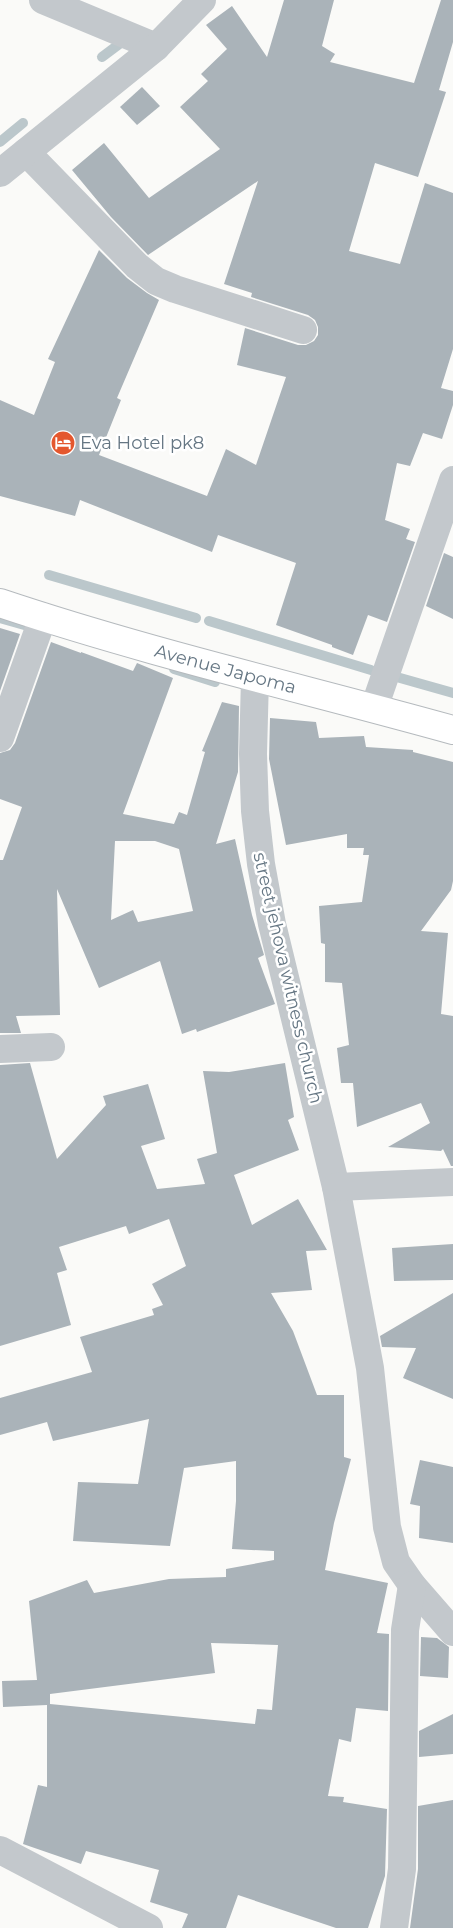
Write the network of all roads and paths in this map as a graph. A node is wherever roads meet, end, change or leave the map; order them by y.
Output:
1 (43, 0) edge
2 (202, 0) edge
3 (156, 47) junction
4 (26, 152) junction
5 (0, 173) edge
6 (304, 330) dead end
7 (453, 480) edge
8 (0, 603) edge
9 (43, 618) junction
10 (255, 678) junction
11 (374, 708) junction
12 (453, 730) edge
13 (0, 738) edge
14 (51, 1047) dead end
15 (0, 1048) edge
16 (453, 1182) edge
17 (336, 1187) junction
18 (412, 1585) junction
19 (453, 1632) edge
20 (0, 1850) edge
21 (149, 1928) edge
22 (394, 1928) edge

1 - 3 street
2 - 3 street
3 - 4 street
4 - 5 street
4 - 6 street
7 - 11 street
8 - 9 main road, Avenue Japoma
9 - 10 main road, Avenue Japoma
9 - 13 street
10 - 11 main road, Avenue Japoma
10 - 17 street, street jehova witness church
11 - 12 main road, Avenue Japoma
14 - 15 street
16 - 17 street
17 - 18 street, street jehova witness church
18 - 19 street, street jehova witness church
18 - 22 street
20 - 21 street

